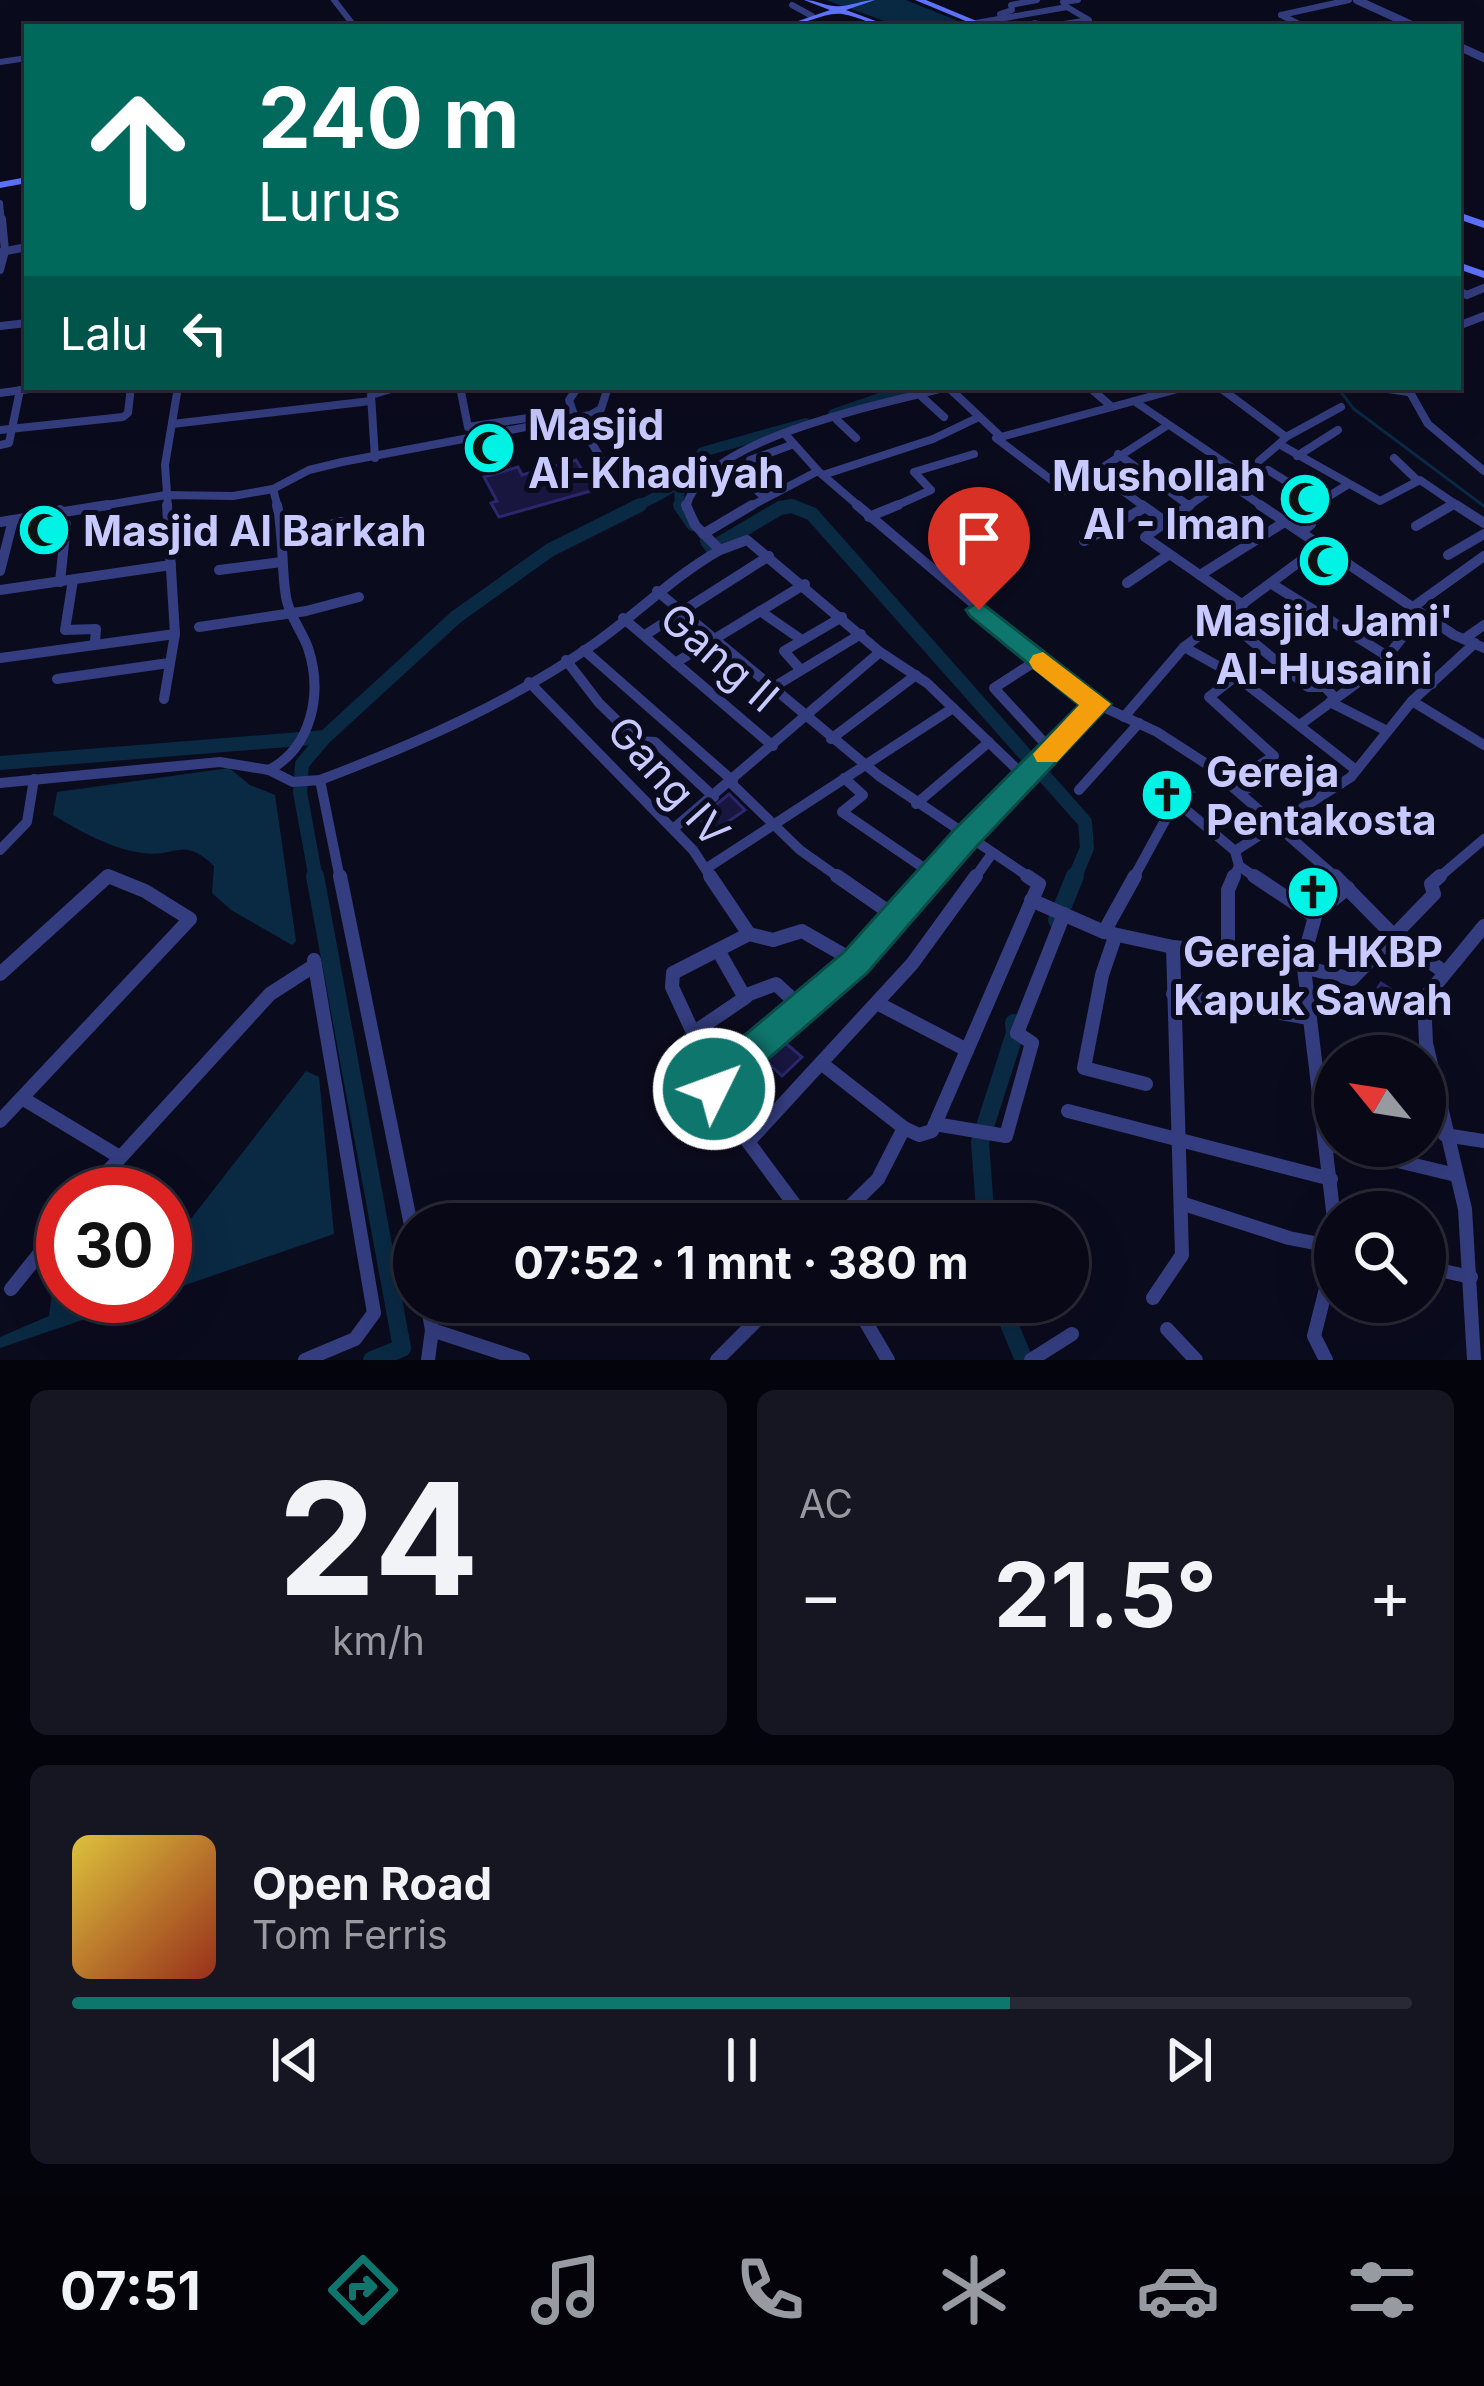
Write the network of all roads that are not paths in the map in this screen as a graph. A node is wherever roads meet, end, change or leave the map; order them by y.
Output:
1 (334, 0) edge
2 (808, 0) edge
3 (871, 0) edge
4 (920, 0) edge
5 (1037, 0) edge
6 (1078, 0) edge
7 (1353, 0) edge
8 (792, 5) dead end
9 (1067, 8) junction
10 (830, 9) junction
11 (812, 16) junction
12 (977, 23) edge
13 (353, 24) edge
14 (794, 24) edge
15 (878, 24) edge
16 (1064, 24) edge
17 (1299, 24) edge
18 (1409, 24) edge
19 (0, 203) edge
20 (0, 238) edge
21 (3, 251) edge
22 (0, 270) edge
23 (20, 390) junction
24 (24, 390) edge
25 (131, 390) edge
26 (178, 390) edge
27 (384, 390) edge
28 (461, 390) edge
29 (576, 390) edge
30 (607, 390) edge
31 (938, 390) edge
32 (951, 390) edge
33 (1092, 390) edge
34 (1173, 390) edge
35 (1222, 390) edge
36 (1408, 390) edge
37 (0, 393) edge
38 (920, 395) junction
39 (1134, 400) junction
40 (370, 401) junction
41 (1341, 406) dead end
42 (1112, 407) junction
43 (944, 417) dead end
44 (980, 417) junction
45 (574, 418) junction
46 (837, 420) junction
47 (172, 424) junction
48 (1168, 425) junction
49 (538, 426) junction
50 (14, 429) junction
51 (0, 430) edge
52 (1338, 430) dead end
53 (785, 434) junction
54 (856, 438) dead end
55 (996, 438) dead end
56 (1282, 441) junction
57 (794, 444) junction
58 (0, 445) edge
59 (732, 452) junction
60 (974, 454) dead end
61 (1118, 454) junction
62 (1297, 456) junction
63 (375, 458) junction
64 (1394, 458) dead end
65 (1258, 461) dead end
66 (749, 468) junction
67 (1096, 470) junction
68 (1268, 470) dead end
69 (1484, 471) edge
70 (820, 473) junction
71 (1224, 480) junction
72 (1419, 480) junction
73 (617, 485) dead end
74 (1347, 485) junction
75 (273, 488) junction
76 (166, 495) junction
77 (764, 497) junction
78 (1320, 502) junction
79 (1460, 503) junction
80 (1188, 505) junction
81 (1144, 508) junction
82 (60, 510) junction
83 (869, 517) junction
84 (13, 520) junction
85 (1286, 521) junction
86 (0, 522) edge
87 (341, 522) dead end
88 (1166, 522) junction
89 (1484, 523) edge
90 (900, 524) dead end
91 (1416, 526) dead end
92 (886, 531) junction
93 (1302, 532) junction
94 (1484, 534) edge
95 (284, 537) junction
96 (1084, 541) dead end
97 (713, 543) junction
98 (1322, 545) junction
99 (1168, 555) junction
100 (1448, 555) dead end
101 (769, 556) junction
102 (1484, 556) edge
103 (282, 562) junction
104 (171, 565) junction
105 (219, 570) dead end
106 (0, 571) edge
107 (1200, 574) junction
108 (67, 581) junction
109 (1127, 583) dead end
110 (805, 584) junction
111 (1272, 584) junction
112 (0, 590) edge
113 (658, 591) junction
114 (358, 597) dead end
115 (1243, 604) junction
116 (1414, 607) junction
117 (683, 611) junction
118 (760, 611) junction
119 (291, 613) junction
120 (842, 617) junction
121 (1427, 617) junction
122 (623, 618) junction
123 (1225, 619) junction
124 (1484, 625) edge
125 (200, 627) dead end
126 (175, 634) junction
127 (861, 634) junction
128 (645, 635) junction
129 (717, 639) junction
130 (802, 640) junction
131 (95, 642) junction
132 (1474, 644) edge
133 (1184, 647) junction
134 (584, 650) junction
135 (880, 652) junction
136 (1390, 656) junction
137 (0, 658) edge
138 (1039, 659) junction
139 (566, 660) junction
140 (169, 663) junction
141 (675, 663) junction
142 (800, 669) junction
143 (916, 675) junction
144 (1236, 676) junction
145 (57, 680) dead end
146 (529, 682) junction
147 (1432, 684) junction
148 (772, 688) junction
149 (164, 699) dead end
150 (1333, 700) junction
151 (1412, 701) junction
152 (1097, 704) junction
153 (953, 708) junction
154 (1124, 717) junction
155 (805, 718) junction
156 (1139, 723) junction
157 (1300, 724) junction
158 (1387, 731) junction
159 (831, 739) junction
160 (989, 742) junction
161 (773, 746) junction
162 (1484, 746) edge
163 (1052, 750) junction
164 (864, 765) junction
165 (269, 770) junction
166 (1356, 770) junction
167 (1026, 775) junction
168 (316, 778) junction
169 (844, 778) junction
170 (34, 779) junction
171 (732, 782) junction
172 (0, 783) edge
173 (1079, 790) dead end
174 (1240, 792) junction
175 (816, 795) junction
176 (714, 797) junction
177 (916, 803) junction
178 (842, 811) junction
179 (1276, 822) junction
180 (774, 823) junction
181 (673, 830) junction
182 (965, 838) junction
183 (1484, 839) edge
184 (0, 850) edge
185 (991, 855) junction
186 (1237, 858) junction
187 (707, 868) junction
188 (934, 874) junction
189 (1348, 888) junction
190 (1031, 900) junction
191 (1063, 914) junction
192 (1314, 916) junction
193 (896, 917) junction
194 (1484, 926) edge
195 (1391, 933) junction
196 (749, 934) junction
197 (1109, 934) junction
198 (1173, 946) junction
199 (1228, 950) junction
200 (719, 952) junction
201 (856, 962) junction
202 (1303, 964) junction
203 (1444, 972) junction
204 (0, 974) edge
205 (1173, 994) junction
206 (746, 997) junction
207 (877, 1003) junction
208 (802, 1009) junction
209 (1309, 1018) junction
210 (693, 1033) junction
211 (1427, 1035) edge
212 (967, 1050) junction
213 (1314, 1053) edge
214 (821, 1063) junction
215 (716, 1082) junction
216 (1147, 1084) dead end
217 (22, 1098) junction
218 (1068, 1111) dead end
219 (0, 1121) edge
220 (935, 1124) junction
221 (904, 1128) junction
222 (1446, 1135) edge
223 (1181, 1139) junction
224 (1446, 1139) edge
225 (749, 1141) junction
226 (1484, 1142) edge
227 (118, 1156) junction
228 (109, 1167) edge
229 (1330, 1167) edge
230 (1423, 1167) edge
231 (1456, 1175) junction
232 (1331, 1179) junction
233 (1332, 1191) edge
234 (406, 1203) edge
235 (794, 1203) edge
236 (853, 1203) edge
237 (1184, 1204) junction
238 (1314, 1245) edge
239 (36, 1258) edge
240 (1446, 1272) edge
241 (1471, 1277) junction
242 (11, 1289) dead end
243 (1153, 1298) dead end
244 (431, 1323) edge
245 (750, 1323) edge
246 (866, 1323) edge
247 (1317, 1323) edge
248 (1167, 1329) dead end
249 (432, 1330) junction
250 (1072, 1334) dead end
251 (1058, 1351) edge
252 (1478, 1353) edge
253 (305, 1360) edge
254 (428, 1360) edge
255 (524, 1360) edge
256 (717, 1360) edge
257 (888, 1360) edge
258 (1031, 1360) edge
259 (1196, 1360) edge
260 (1326, 1360) edge

1 - 13 street
2 - 10 main road
3 - 10 main road
4 - 12 main road
5 - 12 street
6 - 9 street
7 - 17 street
7 - 18 street
8 - 11 street
9 - 12 street
9 - 16 street
10 - 11 main road
10 - 15 main road
11 - 14 main road
19 - 20 street
20 - 21 street
21 - 22 street
23 - 24 street
23 - 37 street
23 - 50 street
25 - 50 street
26 - 47 street
27 - 40 street
28 - 49 street
29 - 45 street
30 - 45 street
31 - 38 street
32 - 44 street
33 - 42 street
34 - 39 street
35 - 56 street
36 - 69 street
38 - 43 street
38 - 46 street
39 - 42 street
39 - 48 street
40 - 47 street
40 - 63 street
41 - 56 street
42 - 44 street
44 - 70 street
45 - 49 street
45 - 73 street
46 - 53 street
46 - 54 street
47 - 76 street
48 - 61 street
48 - 71 street
49 - 63 street
50 - 51 street
50 - 58 street
52 - 62 street
53 - 57 street
53 - 59 street
55 - 67 street
56 - 62 street
56 - 65 street
57 - 66 street
57 - 70 street
59 - 66 street
59 - 97 street
60 - 83 street
61 - 67 street
61 - 80 street
62 - 74 street
63 - 75 street
64 - 72 street
66 - 77 street
67 - 81 street
68 - 78 street
70 - 77 street
70 - 83 street
71 - 80 street
71 - 85 street
72 - 74 street
72 - 79 street
74 - 78 street
75 - 76 street
75 - 95 street
76 - 82 street
76 - 104 street
77 - 97 street
78 - 93 street
79 - 89 street
79 - 91 street
80 - 88 street
81 - 88 street
81 - 96 street
82 - 84 street
82 - 108 street
83 - 92 street
84 - 86 street
84 - 106 street
85 - 93 street
85 - 107 street
87 - 95 street
88 - 99 street
90 - 92 street
92 - 138 street
93 - 98 street
94 - 100 street
95 - 103 street
97 - 101 street
97 - 113 street
98 - 111 street
98 - 116 street
99 - 107 street
99 - 109 street
101 - 110 street
101 - 117 street
102 - 116 street
103 - 105 street
103 - 119 street
104 - 108 street
104 - 126 street
107 - 115 street
108 - 112 street
108 - 131 street
110 - 118 street
110 - 120 street
111 - 115 street
111 - 136 street
113 - 117 street
113 - 122 street
114 - 119 street
115 - 123 street
116 - 121 street
117 - 128 street
117 - 129 street
118 - 129 street
118 - 130 street
119 - 125 street
119 - 165 street
120 - 127 street
120 - 130 street
121 - 132 street
121 - 136 street
122 - 128 street, Gang II
122 - 134 street
123 - 133 street
123 - 150 street
124 - 132 street
126 - 131 street
126 - 140 street
127 - 135 street
127 - 142 street
128 - 141 street, Gang II
129 - 141 street
129 - 148 street
130 - 142 street
131 - 137 street
132 - 147 street
133 - 144 street
133 - 154 street
134 - 139 street
134 - 171 street
135 - 143 street
135 - 155 street
136 - 147 street
136 - 150 street
138 - 152 street
138 - 163 street
139 - 146 street
139 - 176 street
140 - 145 street
140 - 149 street
141 - 161 street, Gang II
142 - 148 street
143 - 153 street
143 - 159 street
144 - 157 street
144 - 174 street
146 - 168 street
146 - 181 street, Gang IV
147 - 151 street
148 - 155 street
150 - 157 street
150 - 158 street
151 - 158 street
151 - 162 street
152 - 154 street
152 - 163 street
153 - 160 street
153 - 164 street
154 - 156 street
155 - 159 street
155 - 161 street
156 - 173 street
156 - 174 street
157 - 166 street
158 - 166 street
159 - 164 street
160 - 167 street
160 - 177 street
161 - 171 street
163 - 167 street
164 - 169 street
164 - 177 street
165 - 168 street
165 - 170 street
166 - 179 street
167 - 182 street
168 - 234 street
169 - 175 street
169 - 178 street
170 - 172 street
170 - 184 street
171 - 176 street
171 - 180 street
174 - 179 street
175 - 178 street
175 - 180 street
176 - 181 street
177 - 182 street
178 - 188 street
179 - 186 street
179 - 189 street
180 - 187 street
180 - 193 street
181 - 187 street, Gang IV
182 - 185 street
182 - 188 street
183 - 195 street
185 - 190 street
185 - 207 street
186 - 192 street
186 - 197 street
186 - 199 street
187 - 196 street, Gang IV
188 - 193 street
189 - 192 street
189 - 195 street
190 - 191 street
190 - 212 street
191 - 197 street
191 - 220 street
192 - 202 street
193 - 201 street
194 - 203 street
195 - 202 street
195 - 203 street
196 - 200 street
196 - 201 street
197 - 198 street
197 - 216 street
198 - 199 street
198 - 205 street
199 - 202 street
200 - 206 street
200 - 210 street
201 - 208 street
202 - 209 street
203 - 211 street
204 - 217 street
205 - 209 street
205 - 223 street
206 - 208 street
206 - 210 street
207 - 212 street
207 - 214 street
208 - 215 street
209 - 213 street
210 - 215 street
212 - 220 street
214 - 221 street
214 - 225 street
215 - 225 street
217 - 219 street
217 - 227 street
218 - 223 street
220 - 221 street
221 - 236 street
222 - 226 street
223 - 232 street
223 - 237 street
224 - 231 street
225 - 235 street
227 - 228 street
227 - 253 street
229 - 232 street
230 - 231 street
231 - 241 street
232 - 233 street
237 - 238 street
237 - 243 street
239 - 242 street
240 - 241 street
241 - 252 street
244 - 249 street
245 - 256 street
246 - 257 street
247 - 260 street
248 - 259 street
249 - 254 street
249 - 255 street
250 - 251 street
251 - 258 street

